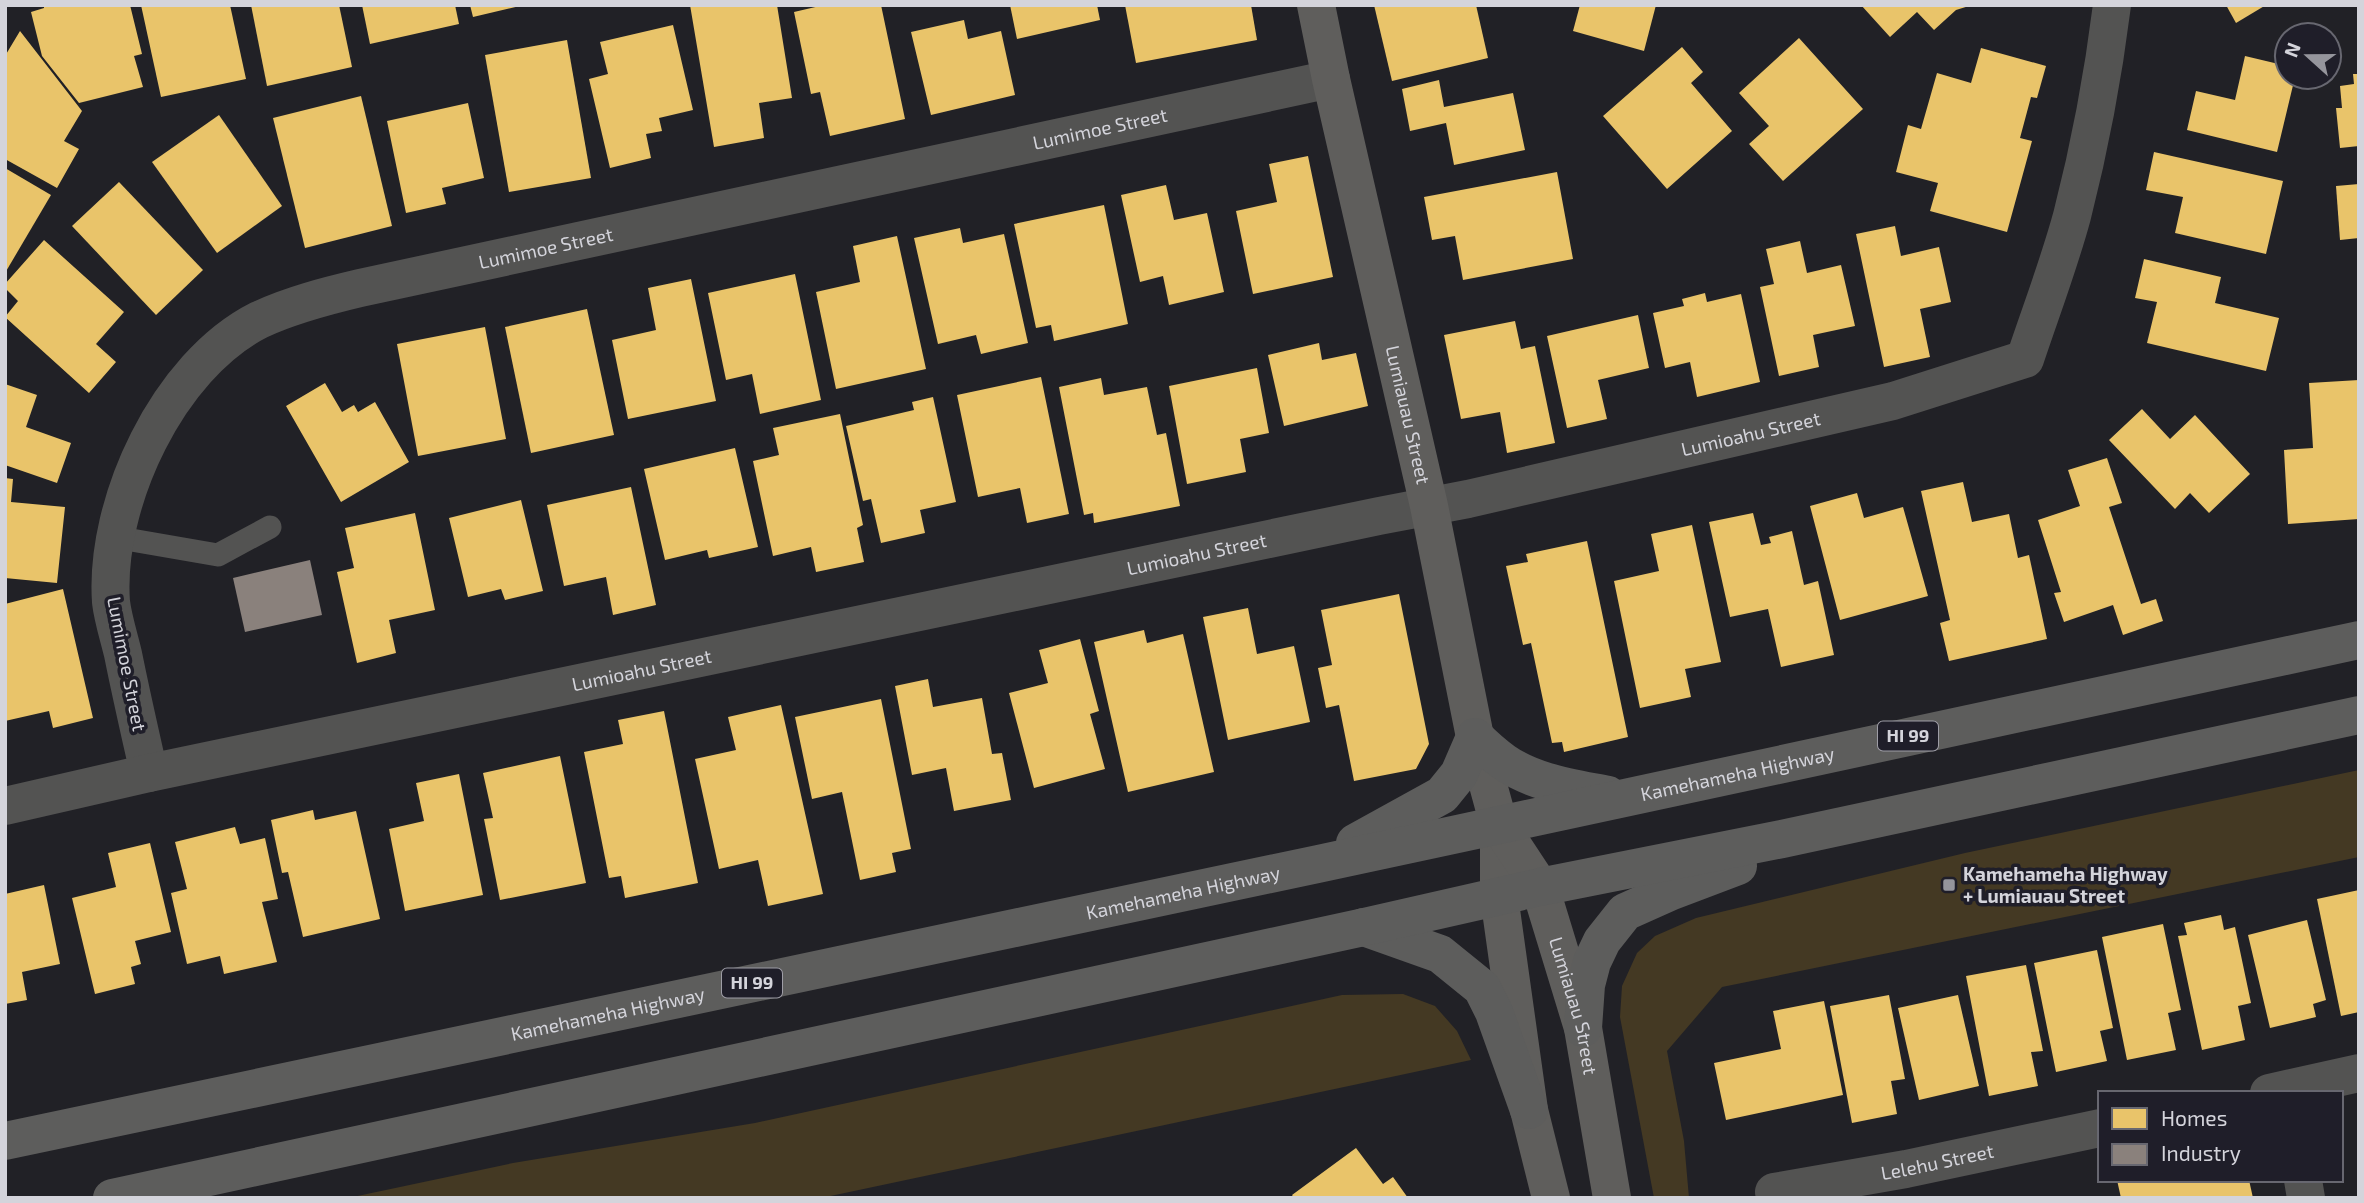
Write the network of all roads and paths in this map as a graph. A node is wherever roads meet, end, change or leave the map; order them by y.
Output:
1 (1316, 5) edge
2 (2112, 5) edge
3 (1331, 79) junction
4 (1429, 506) junction
5 (270, 527) dead end
6 (114, 537) junction
7 (2359, 640) edge
8 (2359, 715) edge
9 (1475, 737) junction
10 (149, 773) junction
11 (1620, 797) junction
12 (5, 806) edge
13 (1499, 825) junction
14 (1782, 839) junction
15 (1318, 864) junction
16 (1540, 887) junction
17 (1499, 896) junction
18 (1364, 927) junction
19 (1583, 1028) junction
20 (2359, 1073) edge
21 (2282, 1091) edge
22 (1529, 1110) junction
23 (2098, 1129) edge
24 (5, 1141) edge
25 (1910, 1183) edge
26 (1774, 1192) dead end
27 (112, 1198) edge
28 (1551, 1198) edge
29 (1612, 1198) edge

1 - 3 street, Lumiauau Street
2 - 4 street, Lumioahu Street
3 - 4 street, Lumiauau Street
3 - 6 street, Lumimoe Street
4 - 9 street, Lumiauau Street
4 - 10 street, Lumioahu Street
5 - 6 lane
6 - 10 street, Lumimoe Street
7 - 11 main road, Kamehameha Highway / HI 99
8 - 14 main road
9 - 11 main road
9 - 13 street, Lumiauau Street
9 - 15 main road
10 - 12 street, Lumioahu Street
11 - 13 main road, Kamehameha Highway / HI 99
13 - 15 main road, Kamehameha Highway / HI 99
13 - 16 street, Lumiauau Street
13 - 17 street, Lumiauau Street
14 - 16 main road
14 - 19 main road
15 - 24 main road, Kamehameha Highway / HI 99
16 - 17 main road
16 - 19 street, Lumiauau Street
17 - 18 main road
17 - 22 street, Lumiauau Street
18 - 22 main road
18 - 27 main road
19 - 29 street, Lumiauau Street
20 - 21 street
22 - 28 street, Lumiauau Street
23 - 25 street, Lelehu Street
25 - 26 street, Lelehu Street

